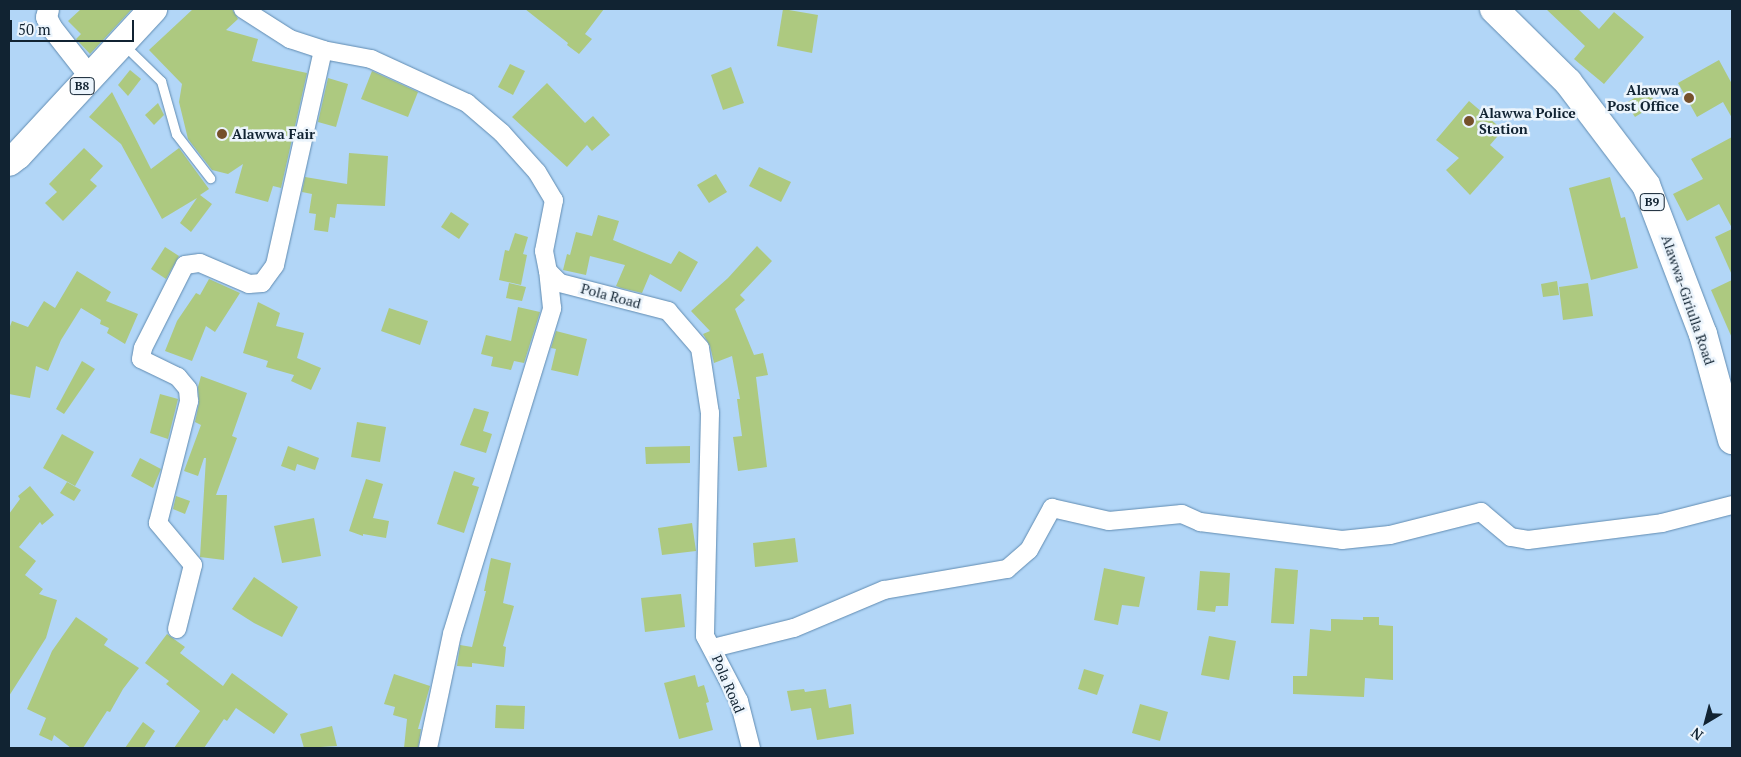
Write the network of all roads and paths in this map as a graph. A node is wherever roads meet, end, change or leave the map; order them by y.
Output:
1 (34, 9) edge
2 (153, 9) edge
3 (243, 9) edge
4 (1494, 9) edge
5 (50, 18) edge
6 (122, 43) junction
7 (323, 50) junction
8 (90, 77) junction
9 (9, 162) edge
10 (210, 178) dead end
11 (548, 271) junction
12 (1732, 440) edge
13 (1732, 505) edge
14 (177, 629) dead end
15 (713, 648) junction
16 (428, 748) edge
17 (750, 748) edge

1 - 5 street
2 - 6 main road, B8
3 - 7 street
4 - 12 main road, Alawwa-Giriulla Road / B9
5 - 8 street
6 - 8 main road, B8
6 - 10 lane
7 - 11 street
7 - 14 street
8 - 9 main road, B8
11 - 15 street, Pola Road
11 - 16 street
13 - 15 street
15 - 17 street, Pola Road

